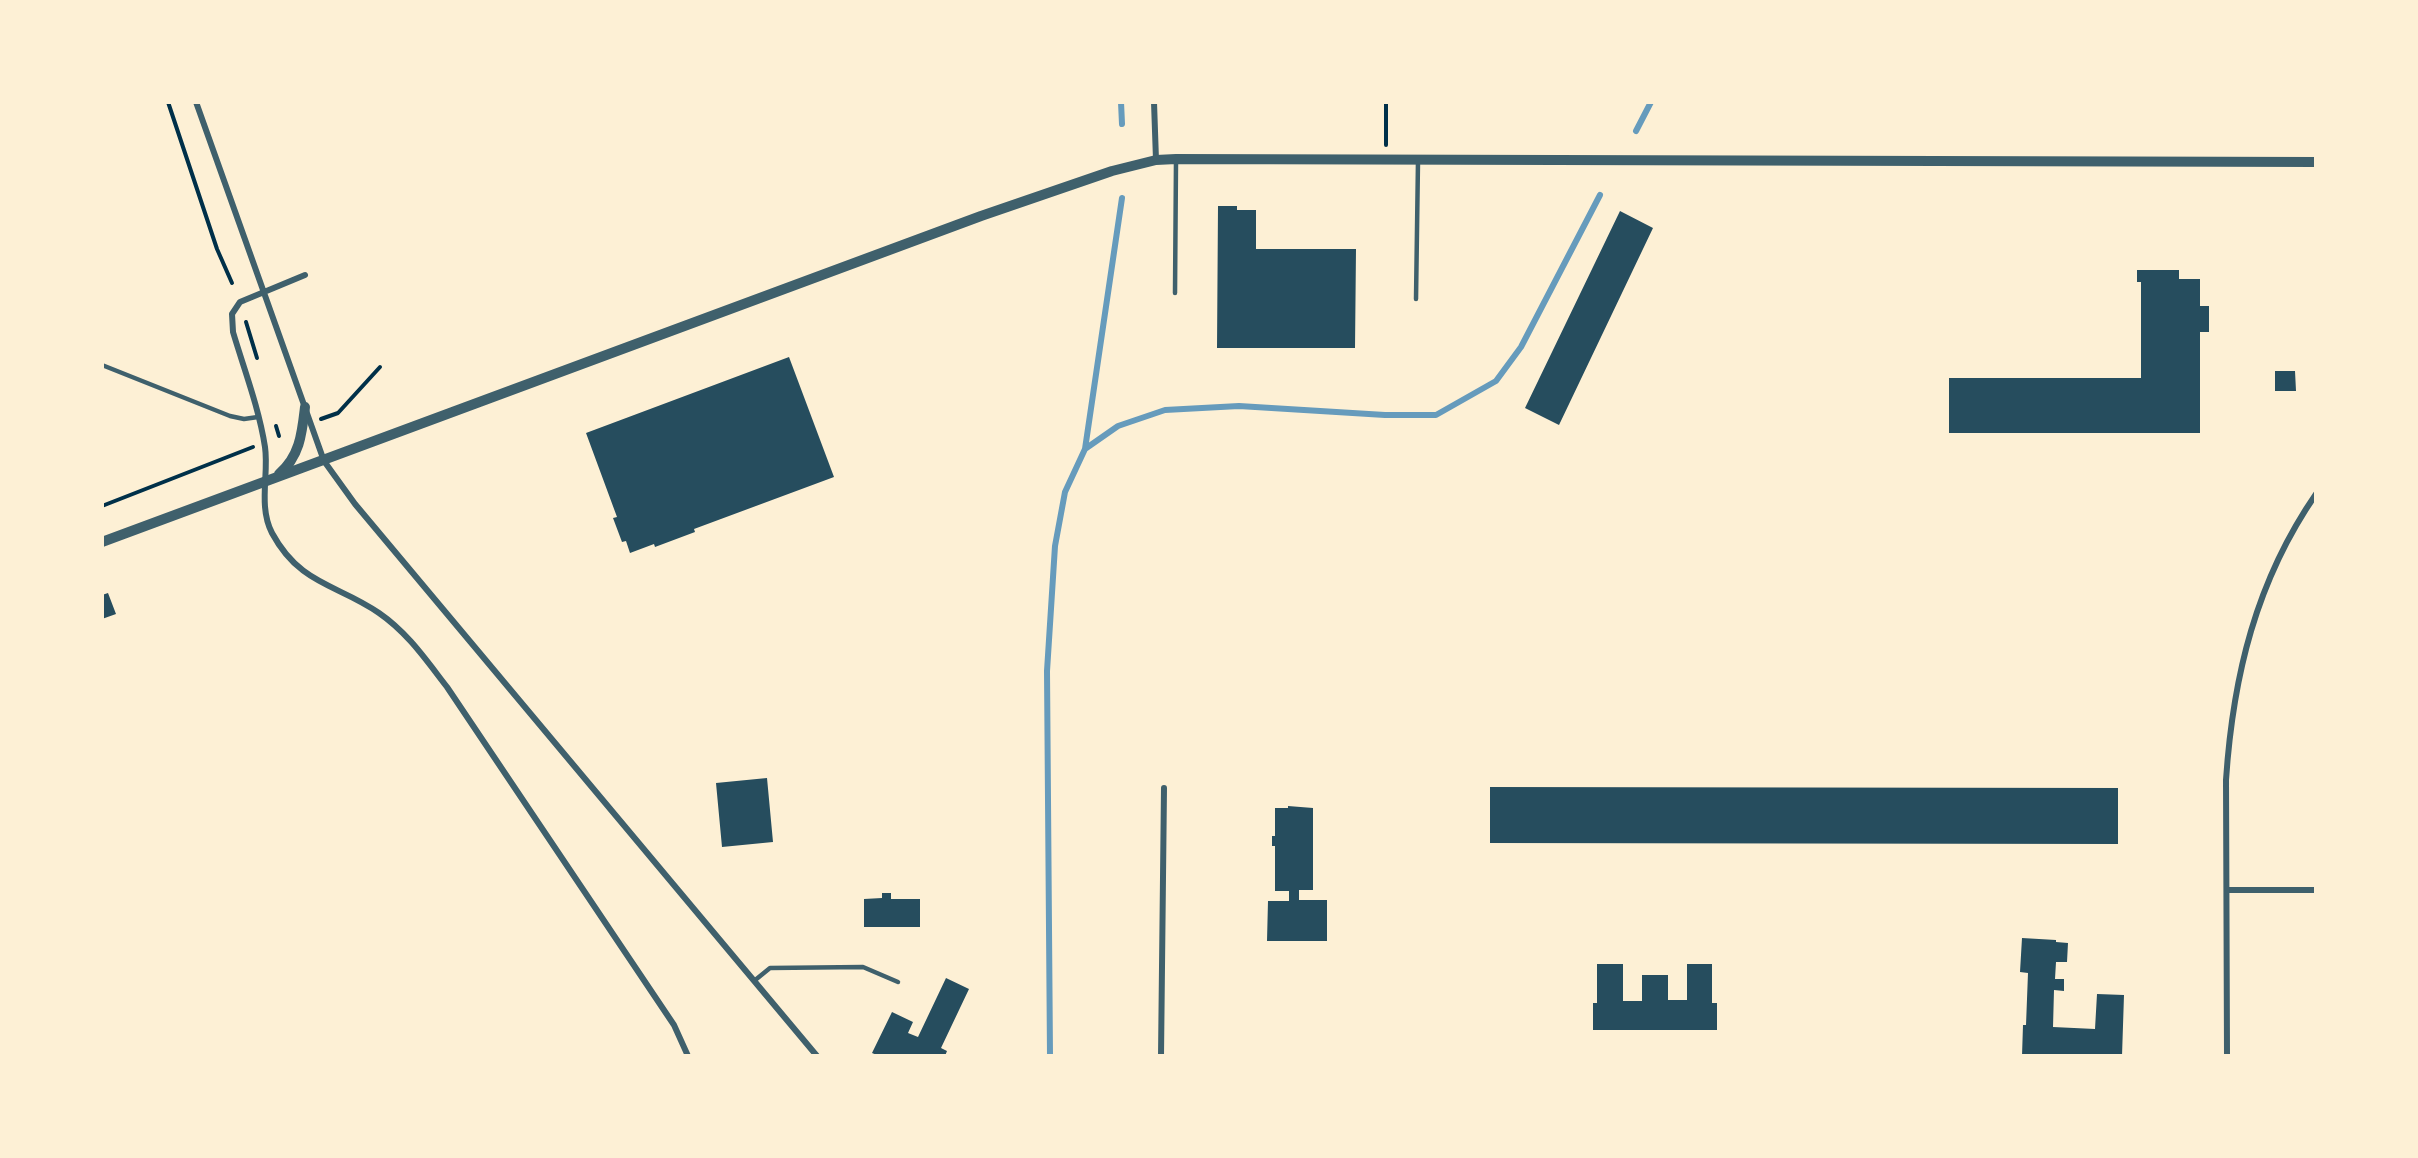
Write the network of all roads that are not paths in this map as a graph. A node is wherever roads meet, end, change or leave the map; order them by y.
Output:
1 (195, 102) edge
2 (1154, 102) edge
3 (1418, 158) junction
4 (1176, 159) junction
5 (1156, 160) junction
6 (2316, 162) edge
7 (305, 275) dead end
8 (263, 291) junction
9 (1175, 293) dead end
10 (1416, 299) dead end
11 (102, 365) edge
12 (305, 407) joint
13 (258, 417) junction
14 (307, 424) junction
15 (324, 461) junction
16 (269, 480) junction
17 (2316, 494) edge
18 (102, 542) edge
19 (1164, 788) dead end
20 (2227, 890) junction
21 (2316, 890) edge
22 (754, 981) junction
23 (898, 982) dead end
24 (688, 1056) edge
25 (817, 1056) edge
26 (1161, 1056) edge
27 (2227, 1056) edge

1 - 8 street
2 - 5 street
3 - 4 street
3 - 6 street
3 - 10 lane
4 - 5 street
4 - 9 lane
5 - 15 street
7 - 8 street
8 - 12 street
8 - 13 street
11 - 13 lane
12 - 14 street
13 - 16 street
14 - 15 street
14 - 16 street
15 - 16 street
15 - 22 street
16 - 18 street
16 - 24 street
17 - 20 street
19 - 26 street
20 - 21 street
20 - 27 street
22 - 23 lane
22 - 25 street

